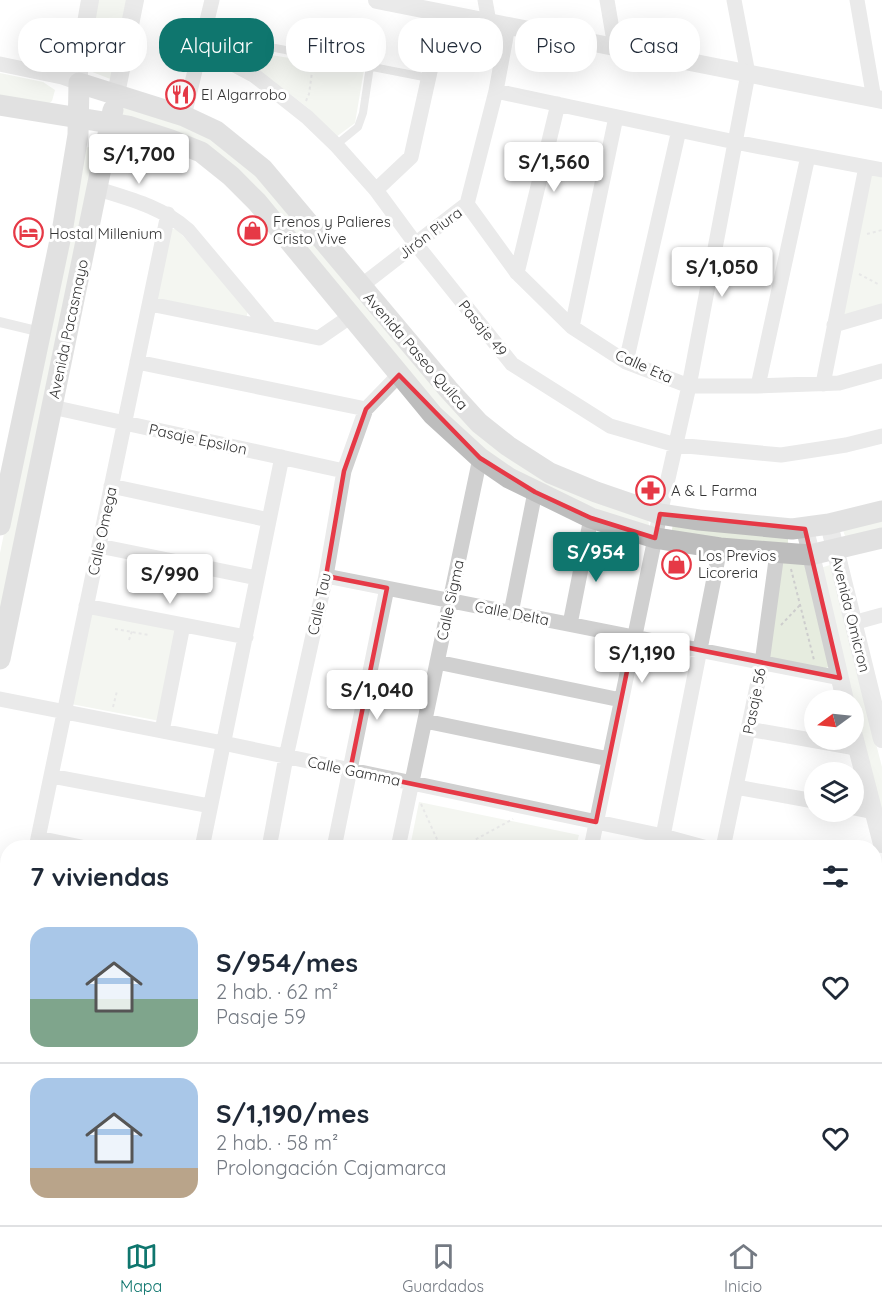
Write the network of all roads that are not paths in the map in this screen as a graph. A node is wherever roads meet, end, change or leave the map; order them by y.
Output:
1 (90, 0) edge
2 (135, 0) edge
3 (212, 0) edge
4 (377, 0) edge
5 (485, 0) edge
6 (607, 0) edge
7 (734, 0) edge
8 (857, 0) edge
9 (443, 13) junction
10 (208, 18) edge
11 (469, 18) edge
12 (488, 18) edge
13 (610, 18) edge
14 (503, 25) edge
15 (508, 26) junction
16 (609, 46) edge
17 (0, 64) edge
18 (700, 64) edge
19 (386, 69) edge
20 (195, 72) edge
21 (249, 72) edge
22 (369, 72) edge
23 (748, 74) junction
24 (429, 78) junction
25 (79, 83) junction
26 (496, 91) junction
27 (116, 94) junction
28 (878, 99) edge
29 (558, 104) junction
30 (0, 105) edge
31 (184, 116) junction
32 (79, 117) junction
33 (616, 117) junction
34 (111, 123) junction
35 (679, 130) junction
36 (735, 142) junction
37 (336, 145) junction
38 (808, 156) junction
39 (866, 167) junction
40 (882, 170) edge
41 (98, 189) junction
42 (376, 190) junction
43 (467, 204) junction
44 (168, 214) junction
45 (415, 243) junction
46 (518, 273) junction
47 (361, 286) junction
48 (150, 304) junction
49 (882, 311) edge
50 (351, 316) junction
51 (0, 322) edge
52 (834, 325) junction
53 (572, 327) junction
54 (270, 328) junction
55 (41, 332) junction
56 (137, 362) junction
57 (627, 362) junction
58 (882, 371) edge
59 (399, 375) junction
60 (823, 384) junction
61 (689, 386) junction
62 (758, 387) junction
63 (52, 408) junction
64 (366, 409) junction
65 (125, 422) junction
66 (882, 436) edge
67 (676, 445) junction
68 (282, 457) junction
69 (480, 458) junction
70 (344, 471) junction
71 (111, 486) junction
72 (535, 492) junction
73 (882, 511) edge
74 (660, 514) junction
75 (591, 518) junction
76 (269, 520) junction
77 (829, 524) junction
78 (0, 525) edge
79 (805, 529) junction
80 (655, 538) junction
81 (882, 538) edge
82 (99, 546) junction
83 (720, 548) junction
84 (835, 550) junction
85 (810, 555) junction
86 (784, 561) junction
87 (326, 576) junction
88 (257, 578) junction
89 (387, 588) junction
90 (450, 601) junction
91 (86, 606) junction
92 (511, 613) junction
93 (882, 615) edge
94 (853, 623) junction
95 (570, 624) junction
96 (183, 625) junction
97 (634, 637) junction
98 (246, 638) junction
99 (701, 650) junction
100 (0, 659) edge
101 (437, 662) junction
102 (762, 663) junction
103 (840, 678) junction
104 (875, 684) edge
105 (843, 690) edge
106 (0, 699) edge
107 (621, 700) junction
108 (64, 713) junction
109 (425, 721) junction
110 (748, 729) junction
111 (162, 731) junction
112 (804, 736) edge
113 (882, 739) edge
114 (223, 743) junction
115 (857, 750) edge
116 (286, 757) junction
117 (609, 759) junction
118 (350, 771) junction
119 (51, 776) junction
120 (411, 784) junction
121 (736, 787) junction
122 (804, 799) edge
123 (210, 806) junction
124 (864, 810) edge
125 (874, 812) junction
126 (596, 822) junction
127 (663, 837) junction
128 (38, 840) edge
129 (204, 840) edge
130 (270, 840) edge
131 (336, 840) edge
132 (400, 840) edge
133 (593, 840) edge
134 (675, 840) edge
135 (725, 840) edge
136 (881, 840) edge

1 - 25 street, Avenida Pacasmayo
2 - 27 street, Avenida Pacasmayo
3 - 10 street
4 - 9 street
5 - 12 street
6 - 13 street
7 - 23 street
8 - 28 street
9 - 11 street
9 - 24 street
14 - 15 street
15 - 16 street
15 - 26 street, Jirón Piura
17 - 25 street, Avenida Paseo Quilca
18 - 23 street
19 - 24 lane
20 - 31 street
21 - 37 street, Pasaje 49
22 - 37 lane
23 - 28 street
23 - 36 street
24 - 42 street
25 - 27 main road, Avenida Paseo Quilca
25 - 32 main road, Avenida Pacasmayo
26 - 29 street
26 - 43 street, Jirón Piura
27 - 31 main road, Avenida Paseo Quilca
27 - 34 main road, Avenida Pacasmayo
29 - 33 street
29 - 46 street
30 - 32 main road, Avenida Paseo Quilca
31 - 47 main road, Avenida Paseo Quilca
32 - 34 main road, Avenida Paseo Quilca
32 - 55 main road, Avenida Pacasmayo
33 - 35 street
33 - 53 street
34 - 41 main road, Avenida Pacasmayo
34 - 50 main road, Avenida Paseo Quilca
35 - 36 street
35 - 57 street
36 - 38 street
36 - 61 street
37 - 42 street, Pasaje 49
38 - 39 street
38 - 62 street
39 - 40 street
39 - 52 street
41 - 44 street
41 - 63 main road, Avenida Pacasmayo
42 - 45 street, Pasaje 49
43 - 45 street, Jirón Piura
43 - 46 street, Calle Eta
44 - 48 street, Calle Omega
44 - 54 street
45 - 47 street, Jirón Piura
45 - 67 street, Pasaje 49
46 - 53 street, Calle Eta
47 - 74 main road, Avenida Paseo Quilca
48 - 54 street
48 - 56 street, Calle Omega
49 - 52 street
50 - 54 street
50 - 59 main road, Avenida Paseo Quilca
51 - 55 street
52 - 60 street
53 - 57 street, Calle Eta
55 - 78 main road, Avenida Pacasmayo
56 - 64 street
56 - 65 street, Calle Omega
57 - 61 street, Calle Eta
58 - 60 street, Calle Eta
59 - 64 street, Calle Tau
59 - 69 main road, Avenida Paseo Quilca
60 - 62 street, Calle Eta
61 - 62 street, Calle Eta
61 - 67 street
63 - 65 street, Pasaje Epsilon
63 - 100 main road, Avenida Pacasmayo
64 - 70 street, Calle Tau
65 - 68 street, Pasaje Epsilon
65 - 71 street, Calle Omega
66 - 67 street, Pasaje 49
67 - 74 street
68 - 70 street, Pasaje Epsilon
68 - 76 street
69 - 72 main road, Avenida Paseo Quilca
69 - 90 street, Calle Sigma
70 - 87 street, Calle Tau
71 - 76 street
71 - 82 street, Calle Omega
72 - 75 main road, Avenida Paseo Quilca
72 - 92 street
73 - 77 main road, Avenida Paseo Quilca
74 - 79 main road, Avenida Paseo Quilca
74 - 80 street
75 - 80 main road, Avenida Paseo Quilca
75 - 95 street
76 - 88 street
77 - 79 main road, Avenida Paseo Quilca
77 - 84 street, Avenida Omicron
79 - 85 street, Avenida Omicron
80 - 83 main road, Avenida Paseo Quilca
80 - 97 street
81 - 84 main road, Avenida Paseo Quilca
82 - 88 street
82 - 91 street, Calle Omega
83 - 86 main road, Avenida Paseo Quilca
83 - 99 street
84 - 85 main road, Avenida Paseo Quilca
84 - 94 street, Avenida Omicron
85 - 86 main road, Avenida Paseo Quilca
85 - 103 street, Avenida Omicron
86 - 102 street, Pasaje 56
87 - 89 street, Calle Delta
87 - 116 street, Calle Tau
88 - 98 street
89 - 90 street, Calle Delta
89 - 118 street
90 - 92 street, Calle Delta
90 - 101 street, Calle Sigma
91 - 96 street
91 - 108 street, Calle Omega
92 - 95 street, Calle Delta
93 - 94 street
94 - 104 street, Avenida Omicron
95 - 97 street, Calle Delta
96 - 98 street
96 - 111 street
97 - 99 street, Calle Delta
97 - 107 street
98 - 114 street
99 - 102 street, Calle Delta
99 - 127 street
101 - 107 street
101 - 109 street, Calle Sigma
102 - 103 street, Calle Delta
102 - 110 street, Pasaje 56
103 - 105 street, Avenida Omicron
104 - 113 street, Avenida Omicron
106 - 108 street, Calle Gamma
107 - 117 street
108 - 111 street, Calle Gamma
108 - 119 street, Calle Omega
109 - 117 street
109 - 120 street, Calle Sigma
110 - 112 street
110 - 121 street, Pasaje 56
111 - 114 street, Calle Gamma
114 - 116 street, Calle Gamma
114 - 123 street
115 - 125 street
116 - 118 street, Calle Gamma
116 - 130 street, Calle Tau
117 - 126 street
118 - 120 street, Calle Gamma
118 - 131 street
119 - 123 street
119 - 128 street, Calle Omega
120 - 126 street, Calle Gamma
120 - 132 street, Calle Sigma
121 - 122 street
121 - 135 street, Pasaje 56
123 - 129 street
124 - 125 street
125 - 136 street
126 - 127 street, Calle Gamma
126 - 133 street
127 - 134 street, Calle Gamma

